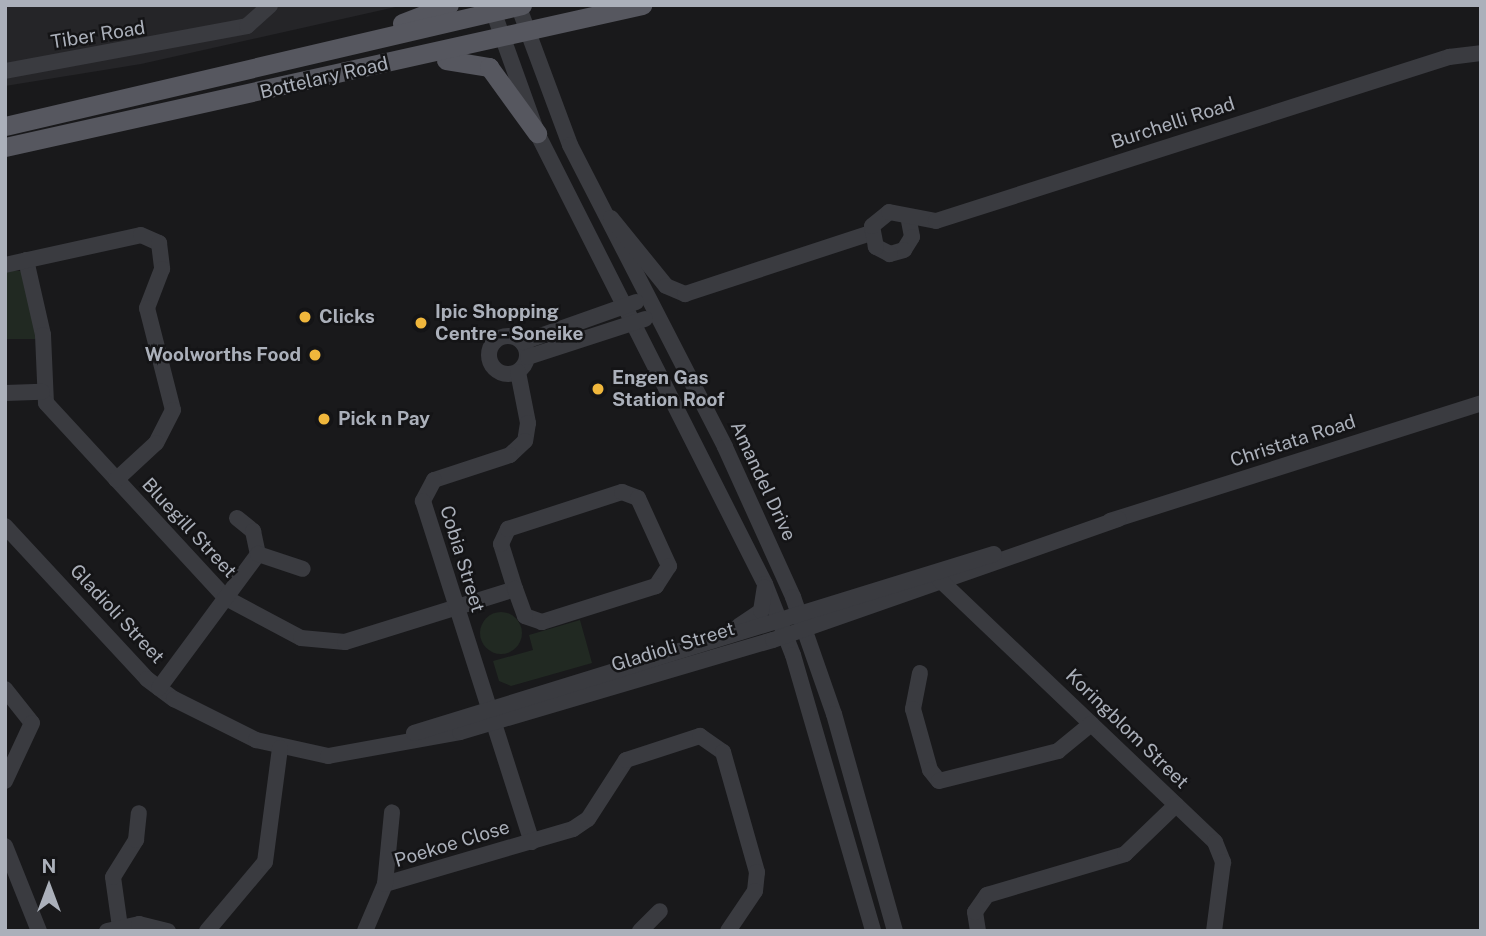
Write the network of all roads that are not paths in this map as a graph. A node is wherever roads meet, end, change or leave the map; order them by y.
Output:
1 (270, 5) edge
2 (449, 5) edge
3 (642, 5) edge
4 (519, 6) edge
5 (492, 10) edge
6 (525, 32) junction
7 (502, 38) junction
8 (1481, 45) edge
9 (1481, 53) edge
10 (1449, 57) junction
11 (5, 71) edge
12 (351, 72) junction
13 (245, 74) junction
14 (5, 126) edge
15 (537, 133) junction
16 (5, 147) edge
17 (606, 214) junction
18 (909, 221) junction
19 (936, 221) junction
20 (871, 233) junction
21 (912, 237) junction
22 (26, 260) junction
23 (5, 265) edge
24 (648, 297) junction
25 (628, 306) junction
26 (657, 314) junction
27 (636, 322) junction
28 (526, 350) junction
29 (512, 373) junction
30 (5, 393) edge
31 (43, 393) junction
32 (1481, 404) edge
33 (116, 480) junction
34 (237, 519) dead end
35 (5, 526) edge
36 (258, 554) junction
37 (303, 569) dead end
38 (937, 578) junction
39 (765, 584) junction
40 (515, 589) junction
41 (226, 598) junction
42 (455, 608) junction
43 (801, 621) junction
44 (782, 628) junction
45 (691, 645) junction
46 (919, 673) dead end
47 (159, 688) junction
48 (5, 689) edge
49 (492, 716) junction
50 (1091, 724) junction
51 (280, 748) junction
52 (5, 781) edge
53 (1176, 805) junction
54 (392, 812) dead end
55 (138, 813) dead end
56 (532, 842) junction
57 (5, 846) edge
58 (385, 884) junction
59 (660, 911) dead end
60 (114, 929) edge
61 (893, 930) edge
62 (38, 931) edge
63 (168, 931) edge
64 (208, 931) edge
65 (365, 931) edge
66 (640, 931) edge
67 (729, 931) edge
68 (873, 931) edge
69 (978, 931) edge
70 (1214, 931) edge

1 - 11 street, Tiber Road
2 - 13 main road
3 - 6 main road, Bottelary Road
4 - 5 main road, Bottelary Road
4 - 6 street, Amandel Drive
5 - 7 street
5 - 13 main road, Bottelary Road
6 - 7 main road, Bottelary Road
6 - 17 street, Amandel Drive
7 - 12 main road, Bottelary Road
7 - 15 street
8 - 10 street, Burchelli Road
9 - 10 street, Burchelli Road
10 - 19 street, Burchelli Road
12 - 15 main road
12 - 16 main road, Bottelary Road
13 - 14 main road, Bottelary Road
15 - 25 street
17 - 20 street
17 - 24 street, Amandel Drive
18 - 19 street, Burchelli Road
18 - 20 street, Burchelli Road
18 - 21 street
19 - 21 street
20 - 21 street
22 - 23 street
22 - 31 street
22 - 33 street
24 - 25 street
24 - 26 street, Amandel Drive
25 - 27 street
25 - 28 street
26 - 27 street
26 - 43 street, Amandel Drive
27 - 28 street
27 - 39 street
28 - 29 street
28 - 29 street
29 - 42 street, Cobia Street
30 - 31 street
31 - 33 street, Bluegill Street
32 - 38 street, Christata Road
33 - 41 street, Bluegill Street
34 - 36 street
35 - 47 street, Gladioli Street
36 - 37 street
36 - 41 street
38 - 43 street
38 - 50 street, Koringblom Street
39 - 44 street
39 - 45 street
40 - 40 street
40 - 42 street, Bluegill Street
41 - 42 street, Bluegill Street
41 - 47 street
42 - 49 street, Cobia Street
43 - 44 street
43 - 61 street, Amandel Drive
44 - 45 street, Gladioli Street
44 - 49 street, Gladioli Street
44 - 68 street
45 - 49 street, Gladioli Street
46 - 50 street
47 - 51 street, Gladioli Street
48 - 52 street
49 - 51 street, Gladioli Street
49 - 56 street, Cobia Street
50 - 53 street, Koringblom Street
51 - 64 street
53 - 69 street
53 - 70 street, Koringblom Street
54 - 58 street, Poekoe Close
55 - 60 street
56 - 58 street, Poekoe Close
56 - 67 street, Poekoe Close
57 - 62 street
58 - 65 street, Poekoe Close
59 - 66 street
60 - 63 street

